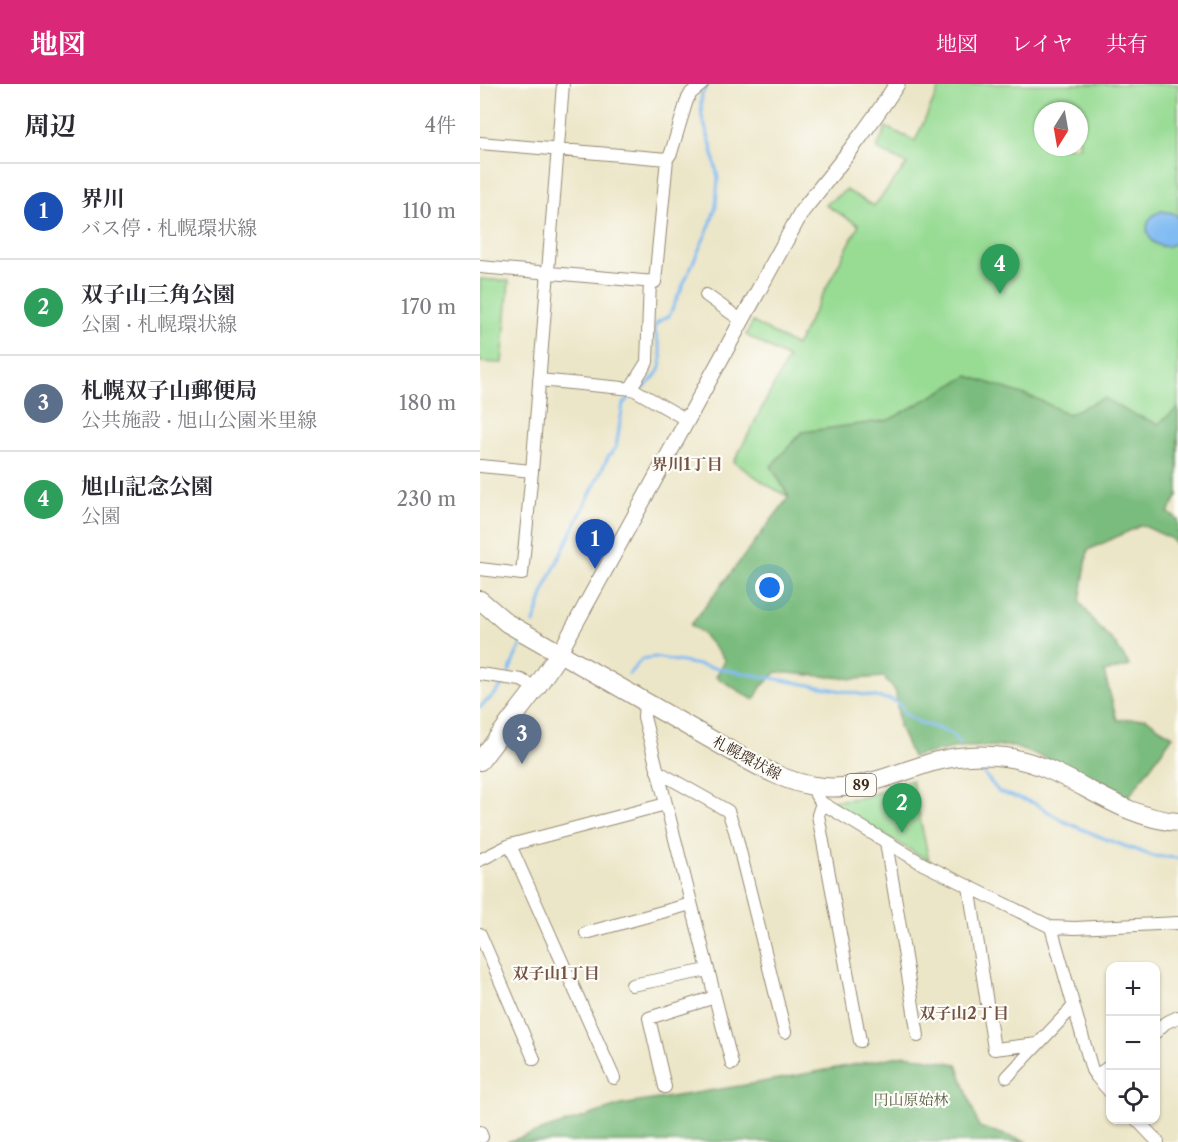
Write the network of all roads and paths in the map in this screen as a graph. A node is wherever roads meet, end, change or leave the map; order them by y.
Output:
1 (563, 84) edge
2 (702, 84) edge
3 (897, 84) edge
4 (480, 143) edge
5 (558, 150) junction
6 (667, 159) junction
7 (480, 267) edge
8 (548, 273) junction
9 (650, 281) junction
10 (706, 295) dead end
11 (741, 320) junction
12 (540, 380) junction
13 (630, 389) junction
14 (687, 420) junction
15 (480, 466) edge
16 (532, 471) junction
17 (480, 569) edge
18 (480, 600) edge
19 (560, 652) junction
20 (480, 674) edge
21 (536, 688) junction
22 (645, 701) junction
23 (480, 761) edge
24 (657, 771) junction
25 (814, 786) junction
26 (822, 803) junction
27 (666, 804) junction
28 (1178, 822) edge
29 (886, 842) junction
30 (510, 845) junction
31 (480, 860) edge
32 (969, 886) junction
33 (691, 904) junction
34 (1178, 923) edge
35 (1051, 927) junction
36 (586, 933) dead end
37 (480, 934) edge
38 (708, 970) junction
39 (632, 985) dead end
40 (715, 997) junction
41 (1073, 1007) junction
42 (1178, 1017) edge
43 (1160, 1028) edge
44 (785, 1032) dead end
45 (918, 1036) dead end
46 (860, 1041) dead end
47 (1038, 1044) junction
48 (534, 1059) dead end
49 (732, 1064) dead end
50 (1106, 1069) edge
51 (1096, 1076) junction
52 (1007, 1077) dead end
53 (614, 1078) dead end
54 (665, 1087) dead end
55 (1106, 1087) edge
56 (1142, 1124) edge
57 (1158, 1142) edge

1 - 5 street
2 - 6 street
3 - 11 street
4 - 5 street
5 - 6 street
5 - 8 street
6 - 9 street
7 - 8 street
8 - 9 street
8 - 12 street
9 - 13 street
10 - 11 street
11 - 14 street
12 - 13 street
12 - 16 street
13 - 14 street
14 - 19 street
15 - 16 street
16 - 17 street
18 - 19 main road, 札幌環状線 / 89
19 - 21 main road
19 - 22 main road, 札幌環状線 / 89
20 - 21 street
21 - 23 main road
22 - 24 street
22 - 25 main road, 札幌環状線 / 89
24 - 27 street
24 - 44 street
25 - 26 street
25 - 28 main road, 札幌環状線 / 89
26 - 29 street
26 - 46 street
27 - 30 street
27 - 33 street
29 - 32 street
29 - 45 street
30 - 31 street
30 - 53 street
32 - 35 street
32 - 47 street
33 - 36 street
33 - 38 street
34 - 35 street
35 - 41 street
37 - 48 street
38 - 39 street
38 - 40 street
40 - 49 street
40 - 54 street
41 - 47 street
41 - 51 street
42 - 43 street
47 - 52 street
50 - 51 street
51 - 55 street
56 - 57 street

